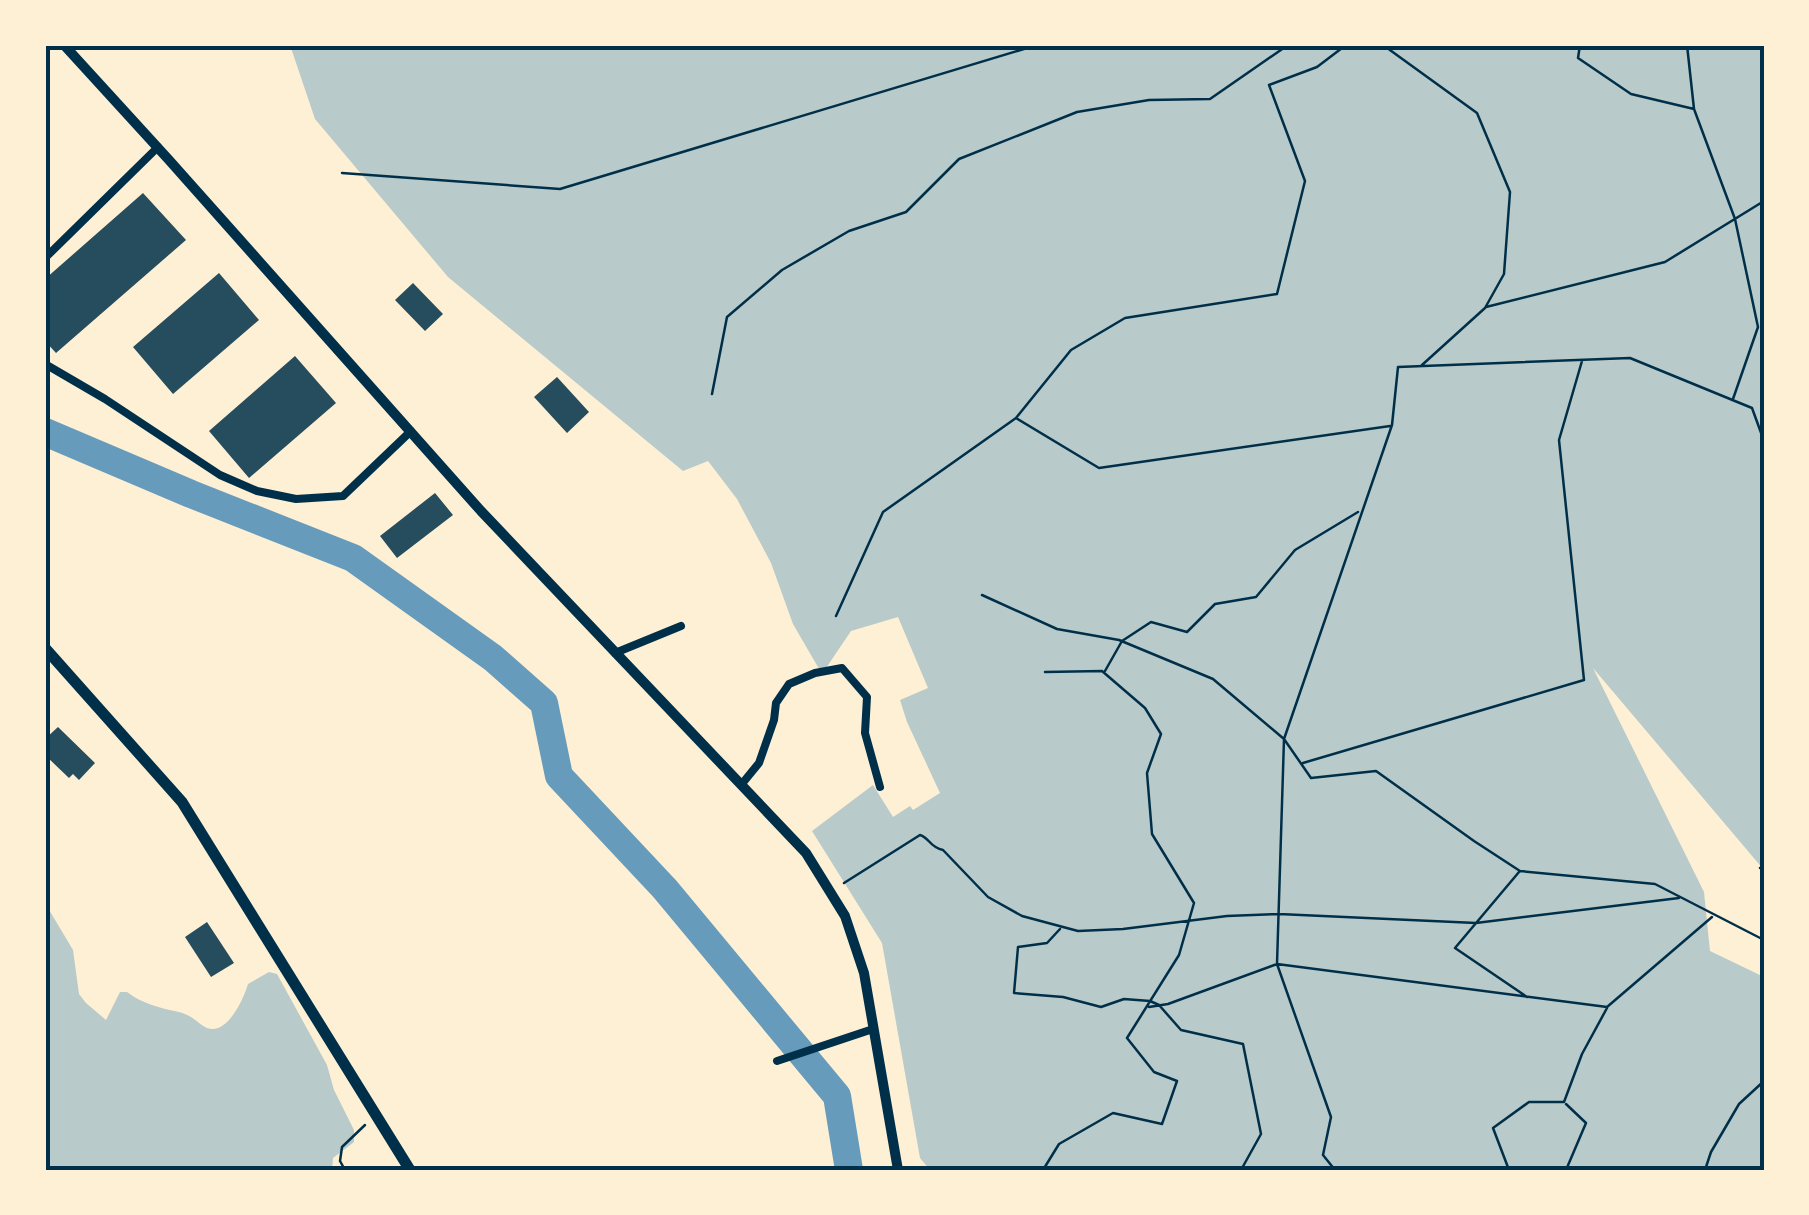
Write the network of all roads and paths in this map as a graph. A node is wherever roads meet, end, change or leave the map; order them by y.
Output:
1 (64, 45) edge
2 (1037, 45) edge
3 (1288, 45) edge
4 (1346, 45) edge
5 (1382, 45) edge
6 (1580, 45) edge
7 (1687, 45) edge
8 (1694, 109) junction
9 (158, 147) junction
10 (342, 173) dead end
11 (1764, 201) edge
12 (1735, 219) junction
13 (45, 258) edge
14 (1485, 308) junction
15 (1582, 360) junction
16 (45, 364) edge
17 (1421, 366) junction
18 (712, 394) dead end
19 (1733, 400) junction
20 (1016, 418) junction
21 (1392, 425) junction
22 (410, 431) junction
23 (1764, 441) edge
24 (1362, 510) junction
25 (982, 594) dead end
26 (836, 616) dead end
27 (681, 626) dead end
28 (1122, 641) junction
29 (45, 648) edge
30 (615, 653) junction
31 (1046, 672) dead end
32 (1105, 673) junction
33 (1284, 740) junction
34 (1300, 763) junction
35 (742, 786) junction
36 (880, 788) dead end
37 (1520, 871) junction
38 (844, 883) dead end
39 (1680, 898) junction
40 (1279, 914) junction
41 (1714, 916) junction
42 (1189, 921) junction
43 (1476, 923) junction
44 (1061, 927) junction
45 (1764, 940) edge
46 (1277, 964) junction
47 (1528, 997) junction
48 (1150, 1001) junction
49 (1159, 1005) junction
50 (1146, 1007) junction
51 (1607, 1008) junction
52 (874, 1029) junction
53 (777, 1061) dead end
54 (1764, 1081) edge
55 (1564, 1102) junction
56 (377, 1114) junction
57 (345, 1170) edge
58 (410, 1170) edge
59 (898, 1170) edge
60 (1043, 1170) edge
61 (1241, 1170) edge
62 (1336, 1170) edge
63 (1509, 1170) edge
64 (1566, 1170) edge
65 (1704, 1170) edge

1 - 9 street
2 - 10 path
3 - 18 path
4 - 20 path
5 - 14 path
6 - 8 path
7 - 8 path
8 - 12 path
9 - 13 street
9 - 22 street
11 - 12 path
12 - 14 path
12 - 19 path
14 - 17 path
15 - 17 path
15 - 19 path
15 - 34 path
16 - 22 street
17 - 21 path
19 - 23 path
20 - 21 path
20 - 26 path
21 - 24 path
22 - 30 street
24 - 28 path
24 - 33 path
25 - 28 path
27 - 30 street
28 - 32 path
28 - 33 path
29 - 56 main road
30 - 35 street
31 - 32 path
32 - 42 path
33 - 34 path
33 - 40 path
34 - 37 path
35 - 36 street
35 - 52 street
37 - 39 path
37 - 43 path
38 - 44 path
39 - 41 path
39 - 43 path
40 - 42 path
40 - 43 path
40 - 46 path
41 - 45 path
41 - 51 path
42 - 44 path
42 - 48 path
43 - 47 path
44 - 48 path
46 - 47 path
46 - 49 path
46 - 62 path
47 - 51 path
48 - 49 path
48 - 50 path
49 - 50 path
49 - 61 path
50 - 60 path
51 - 55 path
52 - 53 street
52 - 59 street
54 - 65 path
55 - 63 path
55 - 64 path
56 - 57 path
56 - 58 main road

